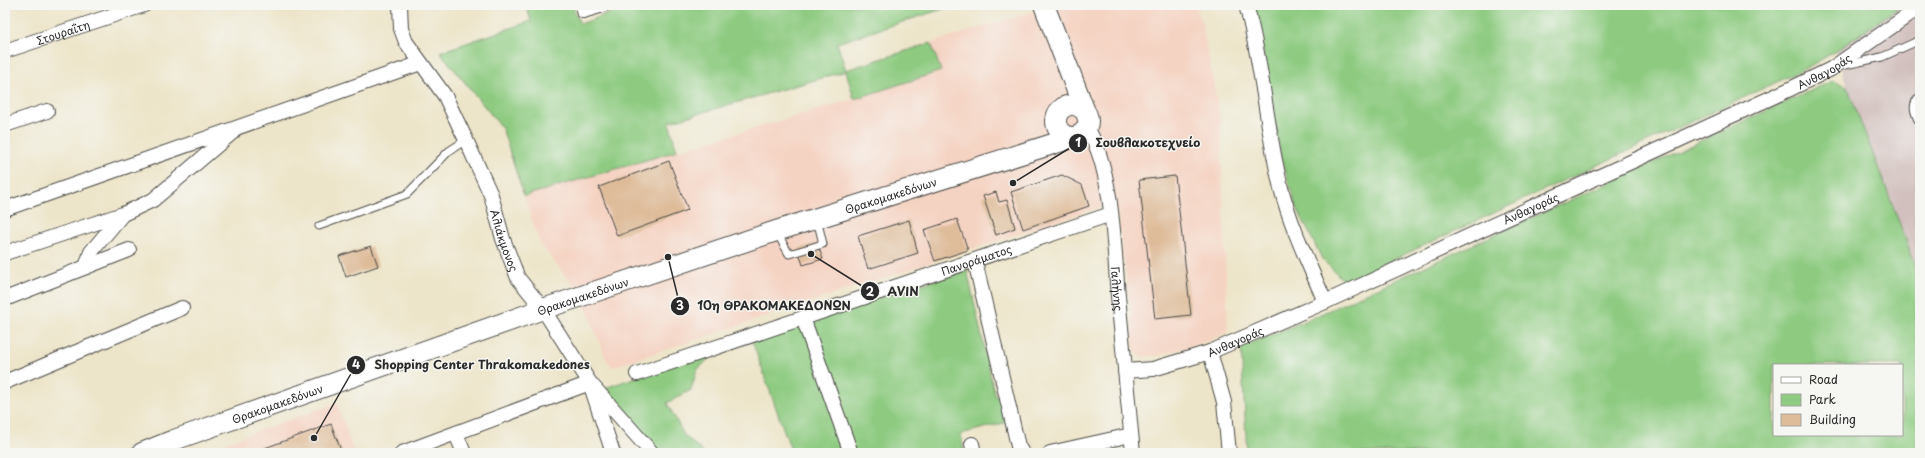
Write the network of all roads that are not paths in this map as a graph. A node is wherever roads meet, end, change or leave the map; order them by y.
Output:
1 (144, 5) edge
2 (400, 5) edge
3 (603, 5) edge
4 (1044, 5) edge
5 (1246, 5) edge
6 (1920, 7) edge
7 (583, 11) dead end
8 (1920, 40) edge
9 (1060, 50) junction
10 (5, 51) edge
11 (421, 63) junction
12 (1831, 69) junction
13 (1920, 96) edge
14 (47, 111) dead end
15 (1059, 115) junction
16 (1082, 124) junction
17 (1920, 124) edge
18 (5, 125) edge
19 (239, 127) junction
20 (466, 140) junction
21 (1027, 152) junction
22 (5, 209) edge
23 (123, 214) junction
24 (1111, 214) junction
25 (817, 217) junction
26 (319, 226) dead end
27 (776, 231) junction
28 (129, 250) dead end
29 (5, 253) edge
30 (975, 261) junction
31 (86, 267) junction
32 (5, 299) edge
33 (1325, 302) junction
34 (182, 308) dead end
35 (543, 309) junction
36 (803, 318) junction
37 (1210, 352) junction
38 (1125, 371) junction
39 (637, 374) dead end
40 (5, 382) edge
41 (590, 383) junction
42 (456, 434) junction
43 (1132, 434) junction
44 (1073, 451) edge
45 (142, 453) edge
46 (402, 453) edge
47 (464, 453) edge
48 (613, 453) edge
49 (652, 453) edge
50 (851, 453) edge
51 (1022, 453) edge
52 (1050, 453) edge
53 (1133, 453) edge
54 (1229, 453) edge

1 - 10 street, Στουραΐτη
2 - 11 street, Αλιάκμονος
3 - 7 street
4 - 9 main road
5 - 33 street
6 - 12 street, Ανθαγοράς
8 - 12 lane
9 - 15 main road
9 - 16 main road
11 - 19 street
11 - 20 street, Αλιάκμονος
12 - 33 street, Ανθαγοράς
13 - 17 lane
14 - 18 street
15 - 16 main road
15 - 16 main road
15 - 21 main road, Θρακομακεδόνων
16 - 21 main road, Θρακομακεδόνων
16 - 24 street, Γαλήνης
19 - 22 street
19 - 23 street
20 - 26 lane
20 - 35 street, Αλιάκμονος
21 - 25 main road, Θρακομακεδόνων
23 - 29 street
23 - 31 street
24 - 30 street, Πανοράματος
24 - 38 street, Γαλήνης
25 - 27 main road, Θρακομακεδόνων
25 - 27 lane
27 - 35 main road, Θρακομακεδόνων
28 - 31 street
30 - 36 street, Πανοράματος
30 - 51 street
31 - 32 street
33 - 37 street, Ανθαγοράς
34 - 40 street
35 - 41 street, Αλιάκμονος
35 - 45 main road, Θρακομακεδόνων
36 - 39 street, Πανοράματος
36 - 50 street
37 - 38 street, Ανθαγοράς
37 - 54 street
38 - 43 street, Γαλήνης
41 - 42 street
41 - 48 street
41 - 49 street, Αλιάκμονος
42 - 46 street
42 - 47 street
43 - 44 street
43 - 53 street, Γαλήνης
44 - 52 street

